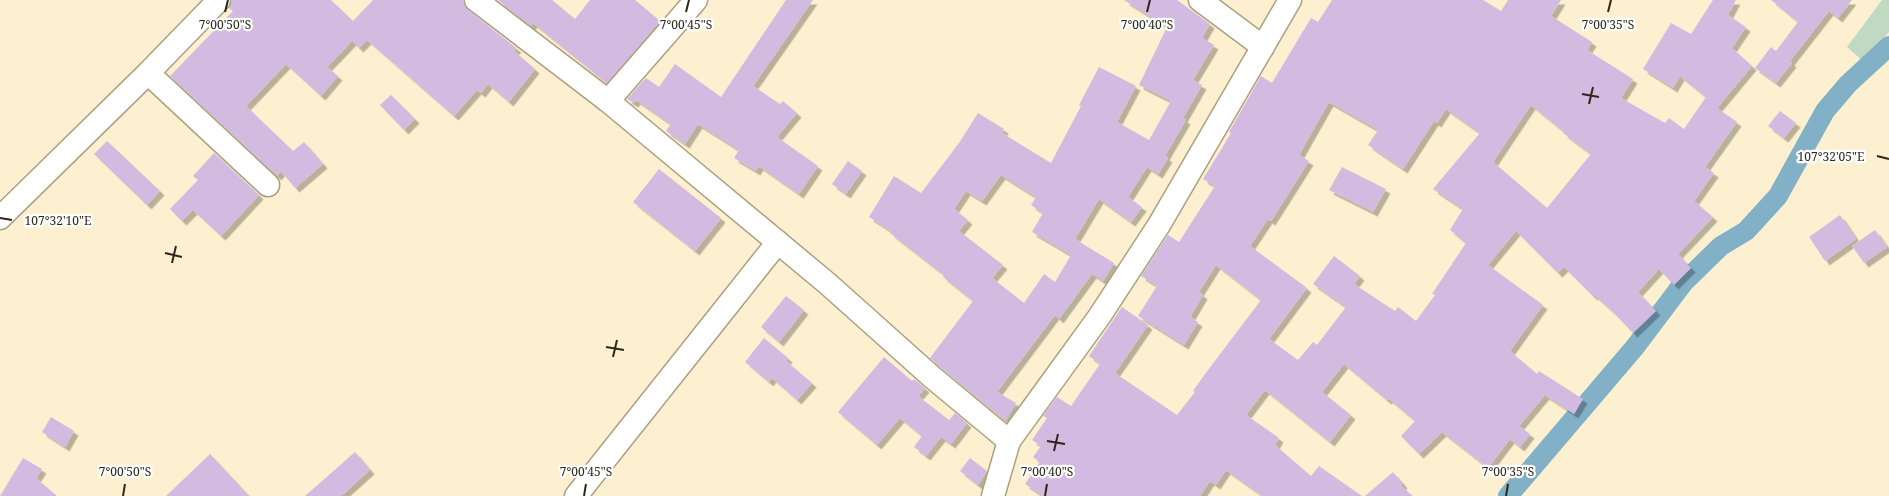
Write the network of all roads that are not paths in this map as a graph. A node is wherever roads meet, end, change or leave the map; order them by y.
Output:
1 (219, 0) edge
2 (476, 0) edge
3 (696, 0) edge
4 (1200, 0) edge
5 (1290, 0) edge
6 (1263, 47) junction
7 (148, 73) junction
8 (608, 101) junction
9 (268, 185) dead end
10 (0, 218) edge
11 (778, 242) junction
12 (1008, 441) junction
13 (576, 496) edge
14 (993, 496) edge

1 - 7 street
2 - 8 street
3 - 8 street
4 - 6 street
5 - 6 street
6 - 12 street
7 - 9 street
7 - 10 street
8 - 11 street
11 - 12 street
11 - 13 street
12 - 14 street

